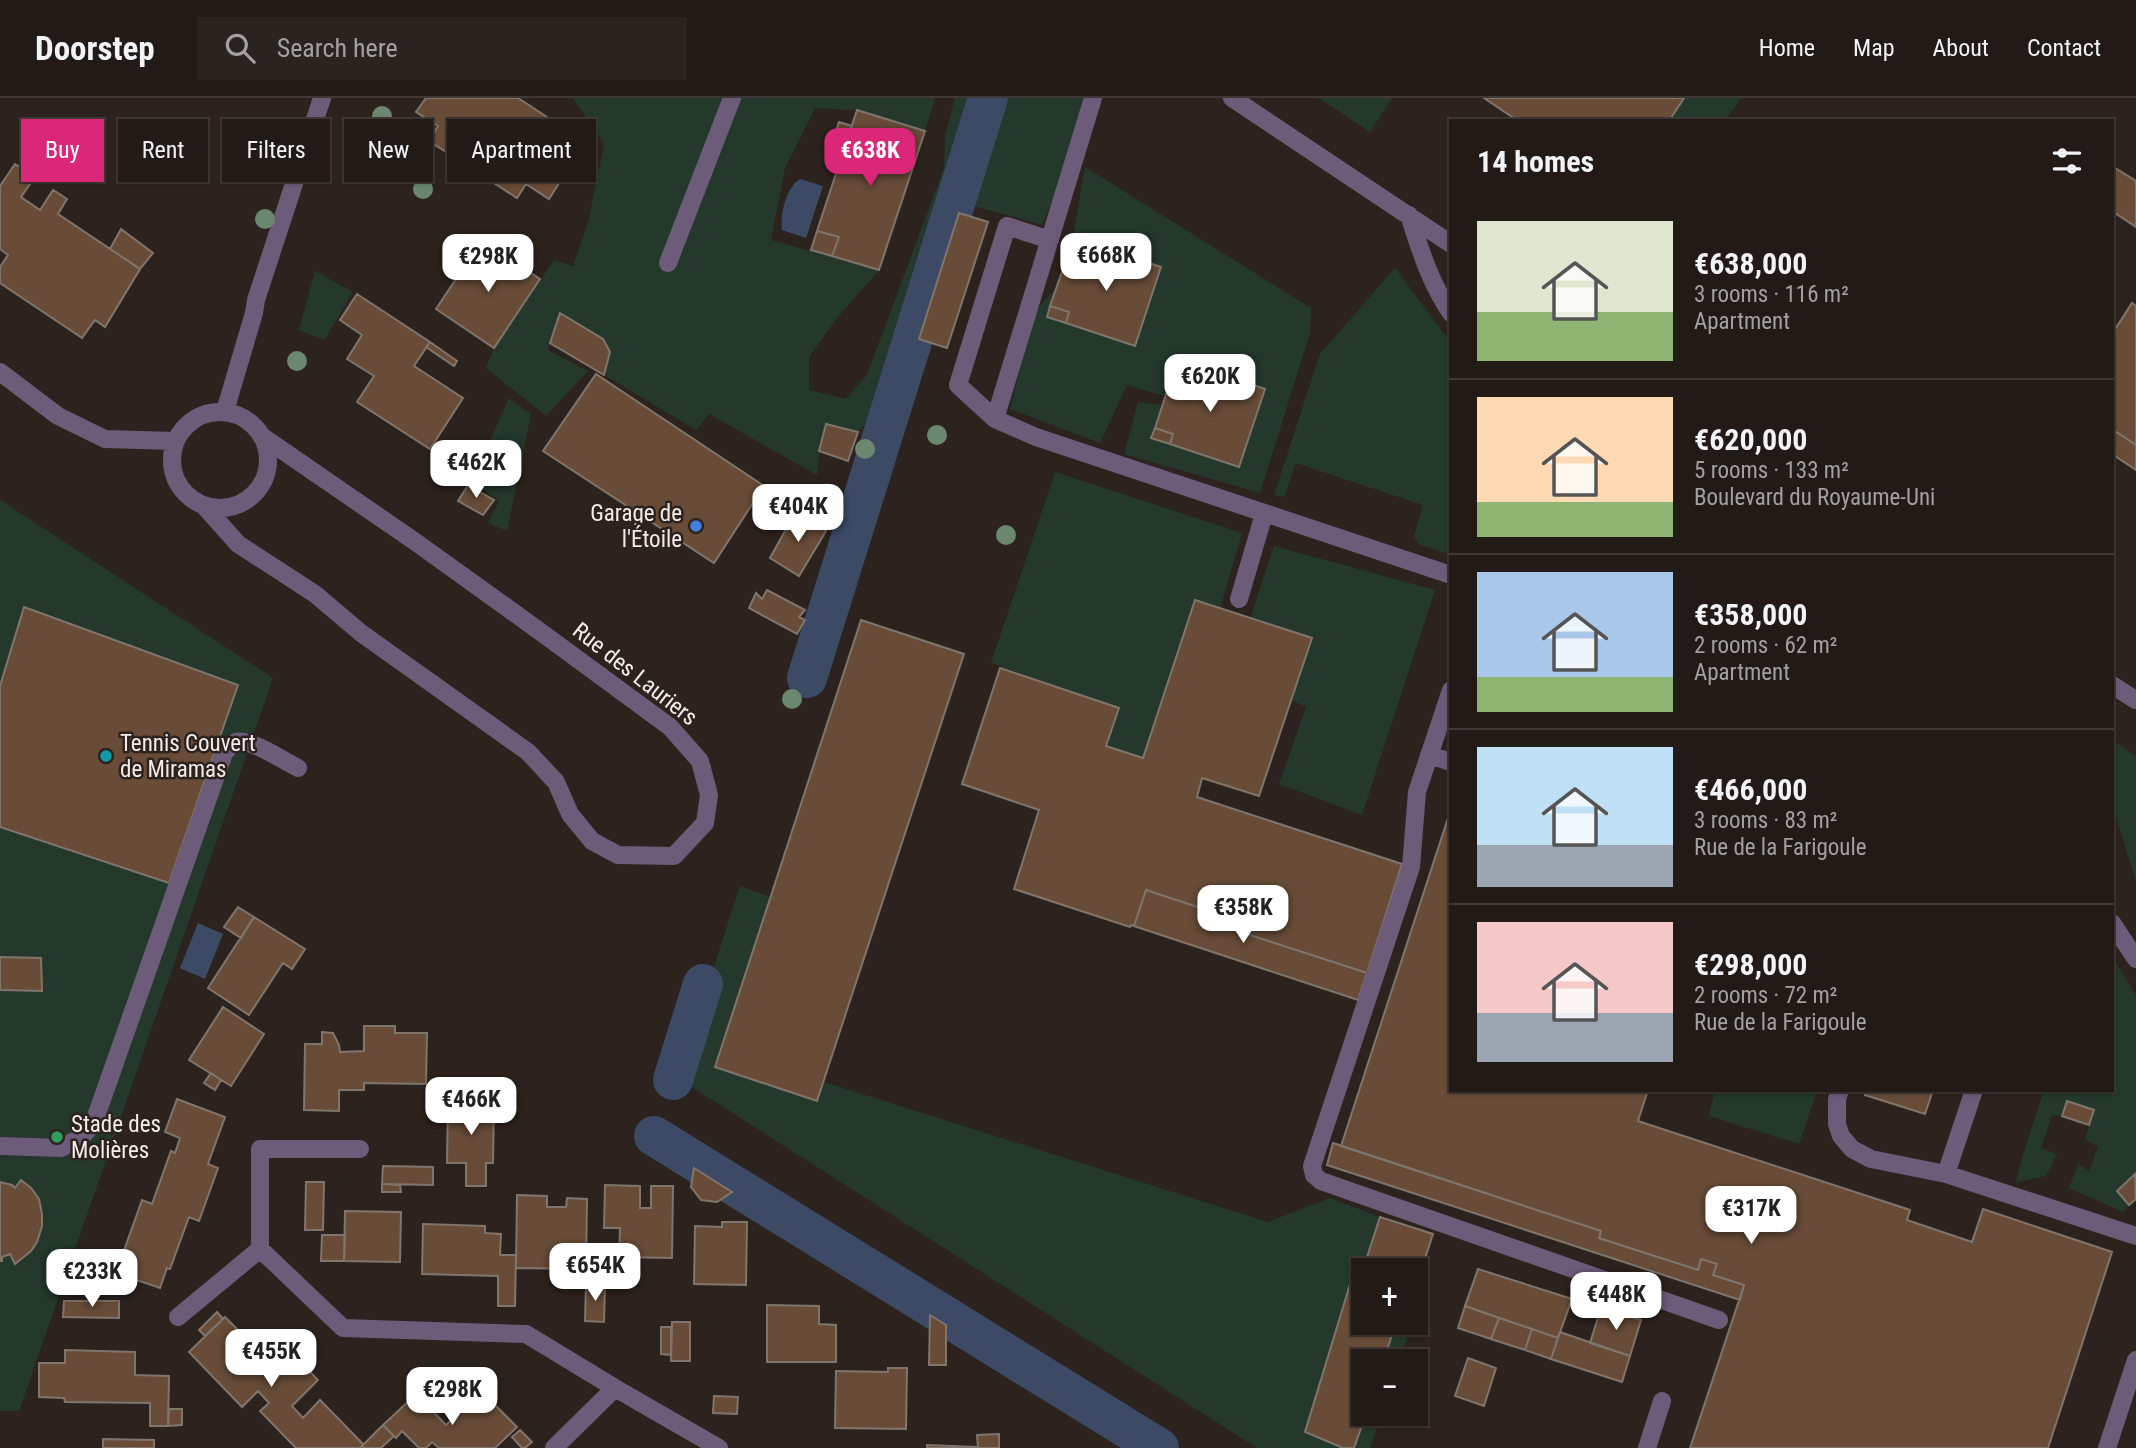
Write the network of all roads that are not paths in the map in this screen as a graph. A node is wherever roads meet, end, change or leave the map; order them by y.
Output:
1 (322, 98) edge
2 (732, 98) edge
3 (1093, 98) edge
4 (1232, 98) edge
5 (1409, 215) junction
6 (1049, 240) junction
7 (1449, 243) edge
8 (668, 263) dead end
9 (1449, 310) edge
10 (0, 372) edge
11 (225, 411) junction
12 (995, 419) junction
13 (263, 437) junction
14 (175, 441) junction
15 (205, 507) junction
16 (1264, 513) junction
17 (1449, 574) edge
18 (1239, 599) dead end
19 (2114, 686) edge
20 (1449, 696) edge
21 (2136, 700) edge
22 (1429, 755) junction
23 (1449, 761) edge
24 (298, 768) dead end
25 (2114, 926) edge
26 (2136, 959) edge
27 (1840, 1092) edge
28 (1973, 1092) edge
29 (0, 1146) edge
30 (360, 1149) dead end
31 (1947, 1174) junction
32 (2136, 1236) edge
33 (260, 1249) junction
34 (178, 1317) dead end
35 (1719, 1320) dead end
36 (2136, 1360) edge
37 (615, 1388) junction
38 (1662, 1401) dead end
39 (554, 1448) edge
40 (719, 1448) edge
41 (1647, 1448) edge
42 (2107, 1448) edge

1 - 11 street
2 - 8 street
3 - 6 street
4 - 5 street
5 - 7 street
5 - 9 street
6 - 12 street
6 - 12 street
10 - 14 street
11 - 13 street, Rue des Lauriers
11 - 14 street
12 - 16 street
13 - 15 street
13 - 15 street, Rue des Lauriers
14 - 15 street, Rue des Lauriers
16 - 17 street
16 - 18 street
19 - 21 street
20 - 22 street
22 - 23 street
22 - 35 street
24 - 29 street
25 - 26 street
27 - 31 street
28 - 31 street
30 - 33 street
31 - 32 street
33 - 34 street
33 - 37 street
36 - 42 street
37 - 39 street
37 - 40 street
38 - 41 street

